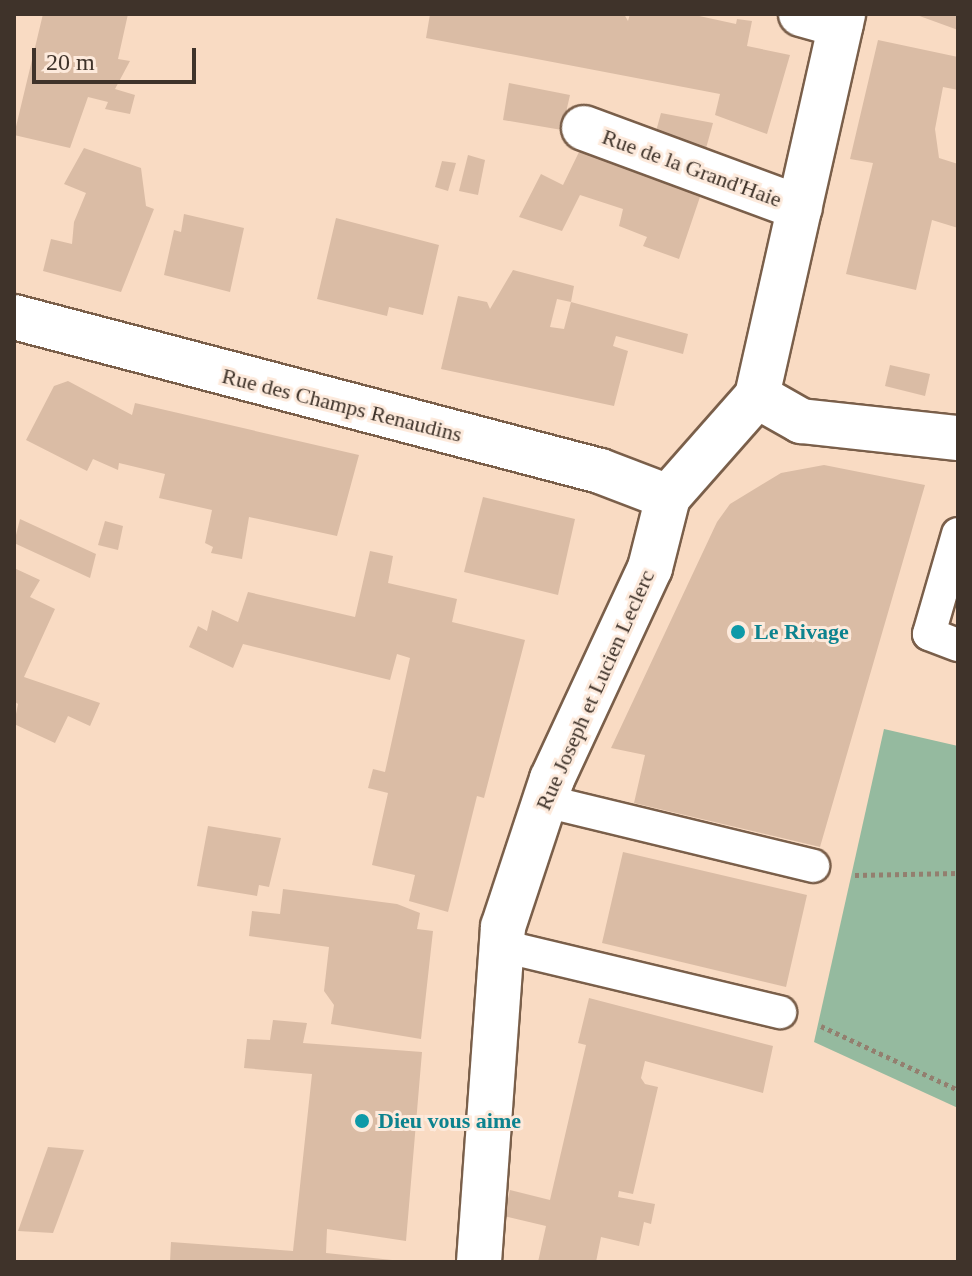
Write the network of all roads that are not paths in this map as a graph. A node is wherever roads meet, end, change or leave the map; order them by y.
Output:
1 (828, 18) edge
2 (584, 128) dead end
3 (800, 208) junction
4 (14, 317) edge
5 (757, 396) junction
6 (958, 438) edge
7 (668, 497) junction
8 (958, 534) edge
9 (958, 645) edge
10 (545, 801) junction
11 (813, 866) road end
12 (502, 946) junction
13 (780, 1012) road end
14 (479, 1262) edge

1 - 3 street, Rue de la Grand'Haie
2 - 3 street, Rue de la Grand'Haie
3 - 5 street, Rue de la Grand'Haie
4 - 7 street, Rue des Champs Renaudins
5 - 6 street
5 - 7 street, Rue de la Grand'Haie
7 - 10 street, Rue Joseph et Lucien Leclerc
8 - 9 lane
10 - 11 lane
10 - 12 street, Rue Joseph et Lucien Leclerc
12 - 13 lane
12 - 14 street, Rue Joseph et Lucien Leclerc

